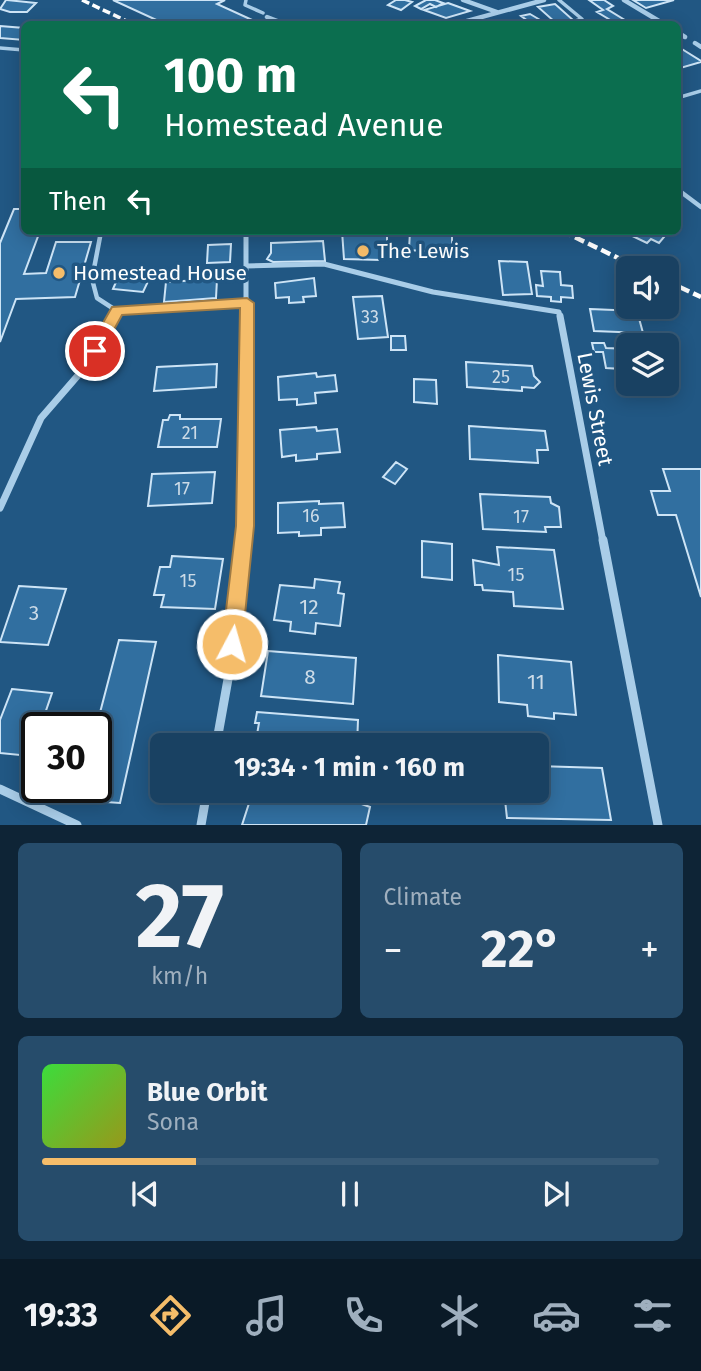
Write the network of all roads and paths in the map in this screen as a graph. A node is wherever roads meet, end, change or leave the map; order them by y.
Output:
1 (246, 0) edge
2 (463, 0) edge
3 (544, 0) edge
4 (559, 0) edge
5 (624, 0) edge
6 (498, 12) junction
7 (265, 15) joint
8 (278, 21) edge
9 (472, 21) edge
10 (575, 21) edge
11 (659, 21) edge
12 (681, 34) edge
13 (685, 37) dead end
14 (695, 43) dead end
15 (701, 47) edge
16 (0, 48) edge
17 (21, 50) edge
18 (701, 91) edge
19 (681, 97) edge
20 (681, 192) edge
21 (701, 207) edge
22 (99, 235) edge
23 (246, 235) edge
24 (246, 266) junction
25 (247, 303) junction
26 (117, 311) junction
27 (0, 508) edge
28 (218, 733) edge
29 (0, 789) edge
30 (205, 803) edge
31 (77, 825) edge
32 (201, 825) edge
33 (658, 825) edge

1 - 7 lane
2 - 6 street
3 - 6 street
4 - 10 lane
5 - 11 street
6 - 9 street
7 - 8 street
12 - 13 street
14 - 15 street
16 - 17 lane
18 - 19 lane
20 - 21 lane
22 - 26 lane
23 - 24 street
24 - 25 street
24 - 33 street, Lewis Street
25 - 26 street
25 - 28 street
26 - 27 street
29 - 31 street
30 - 32 street

